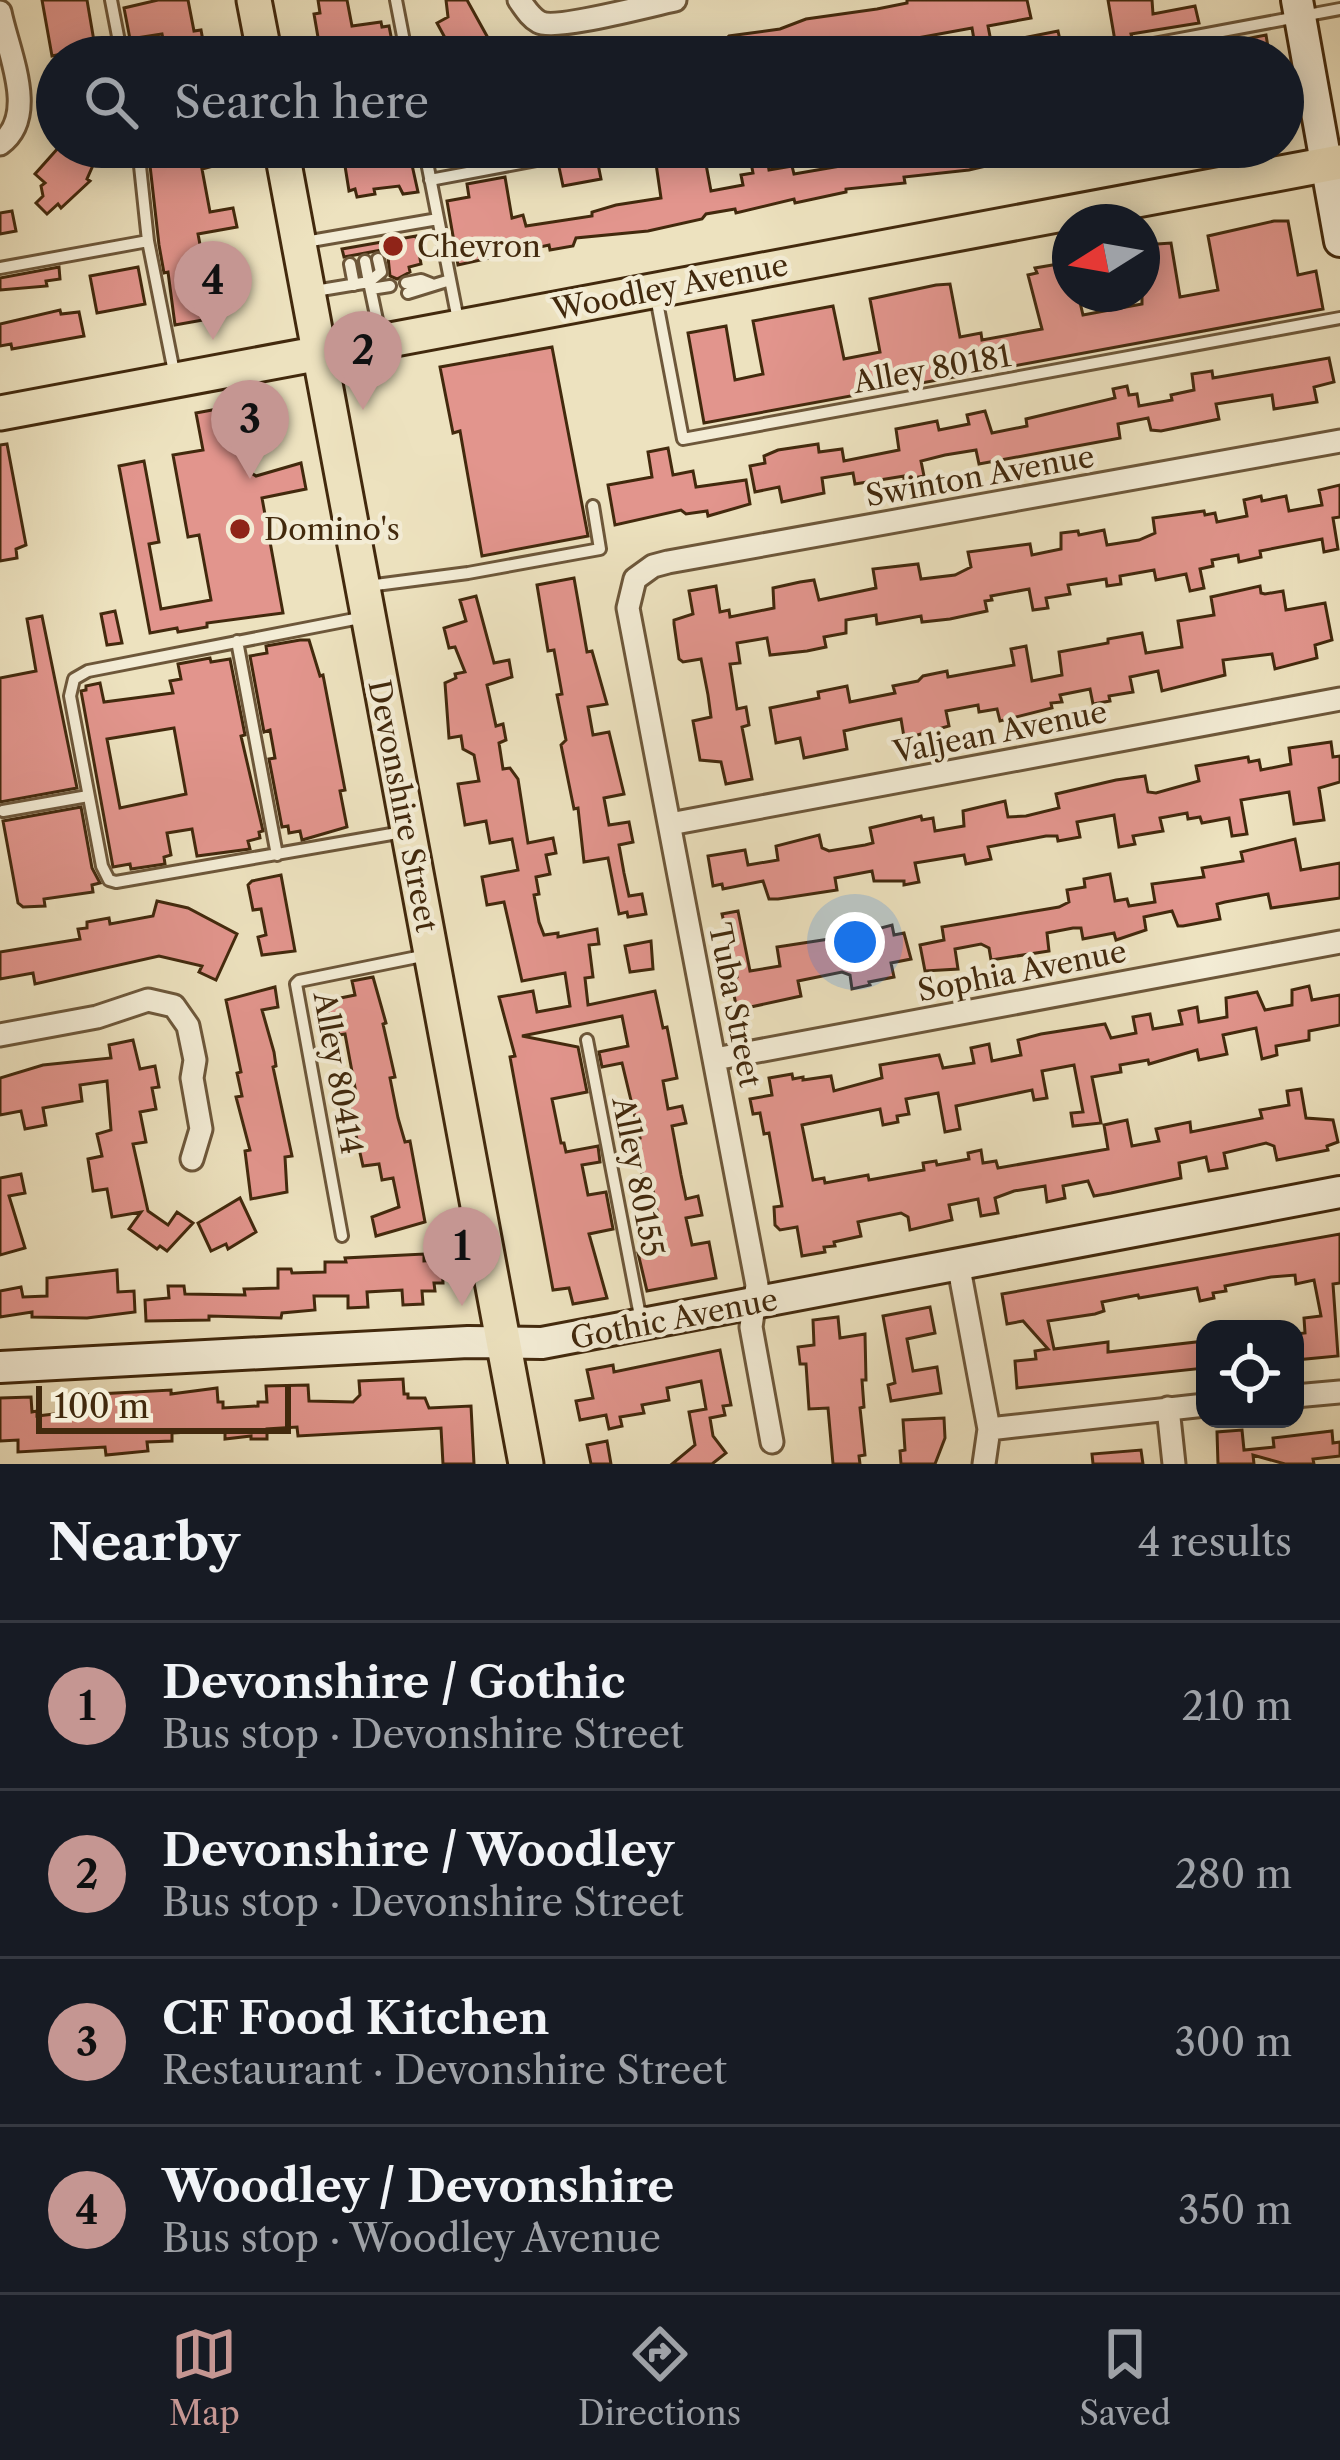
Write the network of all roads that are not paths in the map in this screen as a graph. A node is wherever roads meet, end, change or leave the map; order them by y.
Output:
1 (111, 0) edge
2 (254, 0) edge
3 (397, 0) edge
4 (519, 0) edge
5 (675, 0) edge
6 (1299, 8) edge
7 (1340, 9) edge
8 (0, 12) edge
9 (118, 36) edge
10 (261, 36) edge
11 (403, 36) edge
12 (1176, 36) edge
13 (0, 144) edge
14 (1333, 164) edge
15 (140, 168) edge
16 (285, 168) edge
17 (428, 168) edge
18 (494, 168) edge
19 (430, 180) junction
20 (438, 219) junction
21 (148, 241) junction
22 (1340, 241) edge
23 (299, 243) junction
24 (372, 260) dead end
25 (350, 264) dead end
26 (0, 268) edge
27 (450, 280) junction
28 (354, 285) junction
29 (407, 288) dead end
30 (655, 288) junction
31 (371, 290) junction
32 (391, 291) dead end
33 (308, 293) junction
34 (1340, 318) edge
35 (460, 328) junction
36 (381, 342) junction
37 (319, 354) junction
38 (175, 381) junction
39 (0, 413) edge
40 (1340, 441) edge
41 (592, 506) dead end
42 (635, 579) joint
43 (365, 602) junction
44 (237, 641) junction
45 (1340, 699) edge
46 (88, 796) junction
47 (3, 811) dead end
48 (670, 824) junction
49 (408, 831) junction
50 (277, 855) junction
51 (1340, 942) edge
52 (430, 955) junction
53 (0, 1035) edge
54 (587, 1040) dead end
55 (715, 1059) junction
56 (192, 1159) dead end
57 (1340, 1192) edge
58 (342, 1236) dead end
59 (958, 1263) junction
60 (754, 1304) junction
61 (642, 1324) junction
62 (502, 1342) junction
63 (0, 1367) edge
64 (1340, 1392) edge
65 (1304, 1395) edge
66 (1196, 1406) edge
67 (1168, 1408) junction
68 (989, 1430) junction
69 (772, 1442) dead end
70 (526, 1464) edge
71 (984, 1464) edge
72 (1174, 1464) edge

1 - 9 lane
2 - 10 main road
3 - 11 lane
4 - 5 street
6 - 7 lane
6 - 12 lane
6 - 14 street
8 - 13 street
14 - 22 street
14 - 30 main road, Woodley Avenue
15 - 21 lane
16 - 23 main road, Devonshire Street
17 - 19 lane
18 - 19 lane
19 - 20 lane
20 - 23 lane
20 - 27 lane
21 - 26 lane
21 - 38 lane
23 - 33 main road, Devonshire Street
24 - 31 lane
25 - 28 lane
27 - 29 lane
27 - 35 lane
28 - 31 lane
28 - 33 lane
30 - 34 lane, Alley 80181
30 - 35 main road, Woodley Avenue
31 - 32 lane
31 - 36 lane
33 - 37 main road, Devonshire Street
35 - 36 main road, Woodley Avenue
36 - 37 main road, Woodley Avenue
37 - 38 main road, Woodley Avenue
37 - 43 main road, Devonshire Street
38 - 39 main road, Woodley Avenue
40 - 42 street, Swinton Avenue
41 - 43 lane
42 - 48 street, Tuba Street
43 - 44 lane
43 - 49 main road, Devonshire Street
44 - 46 lane
44 - 50 lane
45 - 48 street, Valjean Avenue
46 - 47 lane
46 - 50 lane
48 - 55 street, Tuba Street
49 - 50 lane
49 - 52 main road, Devonshire Street
51 - 55 street, Sophia Avenue
52 - 58 lane, Alley 80414
52 - 62 main road, Devonshire Street
53 - 56 street
54 - 61 lane, Alley 80155
55 - 60 street, Tuba Street
57 - 59 street, Gothic Avenue
59 - 60 street, Gothic Avenue
59 - 68 street
60 - 61 street, Gothic Avenue
60 - 69 street, Tuba Street
61 - 62 street, Gothic Avenue
62 - 63 street, Gothic Avenue
62 - 70 main road, Devonshire Street
64 - 65 street
66 - 67 street
67 - 68 street
67 - 72 street
68 - 71 street

